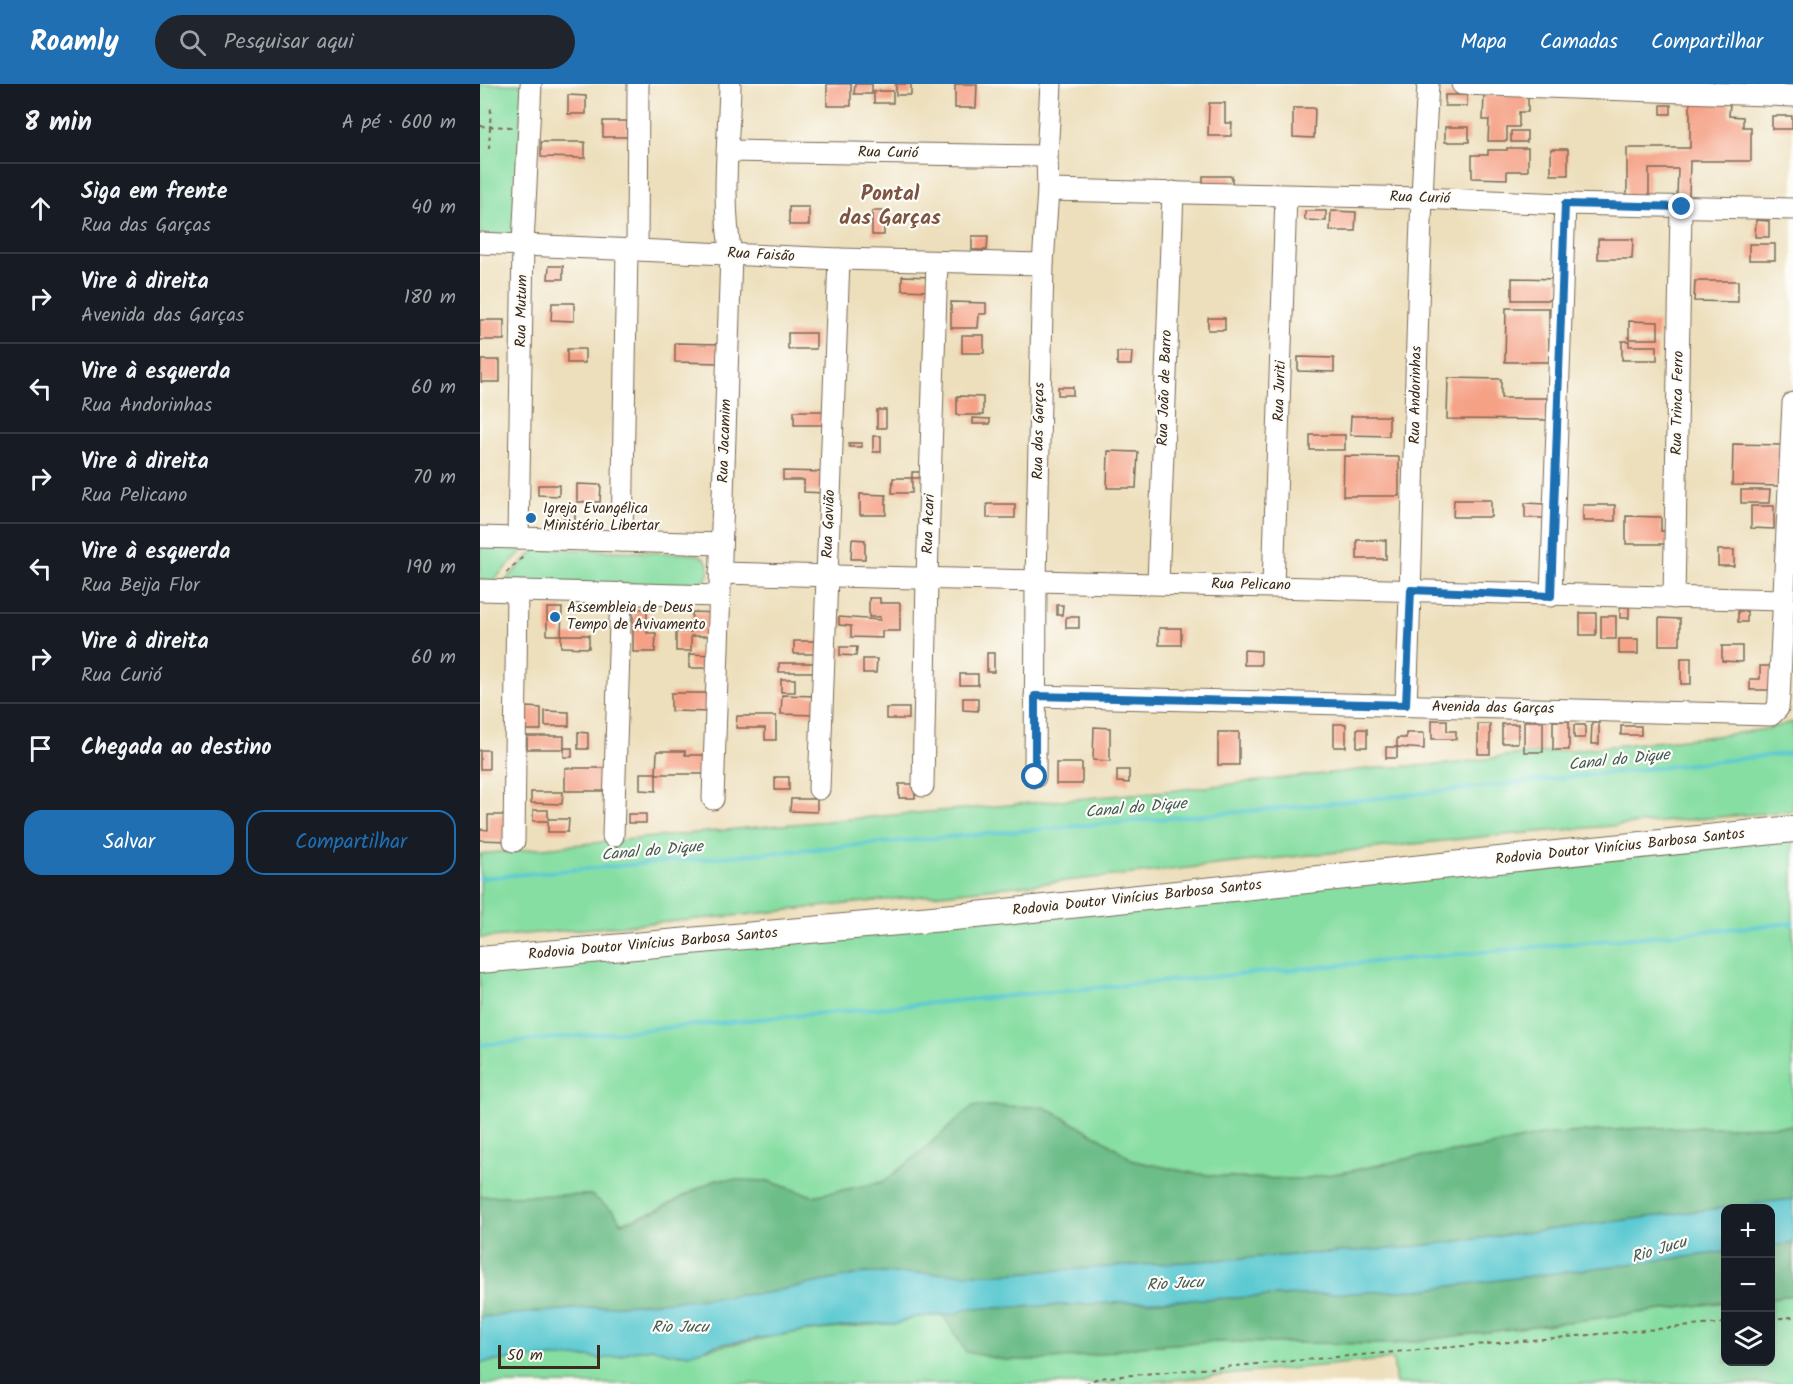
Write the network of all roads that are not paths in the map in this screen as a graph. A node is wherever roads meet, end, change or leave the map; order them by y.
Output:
1 (531, 84) edge
2 (638, 84) edge
3 (730, 84) edge
4 (1051, 84) edge
5 (1428, 84) edge
6 (1462, 84) edge
7 (1793, 96) edge
8 (728, 151) junction
9 (1047, 156) junction
10 (1048, 190) junction
11 (1173, 192) junction
12 (1286, 196) junction
13 (1421, 198) junction
14 (1565, 204) junction
15 (1682, 207) junction
16 (1793, 209) edge
17 (480, 243) edge
18 (523, 244) junction
19 (632, 249) junction
20 (731, 254) junction
21 (839, 259) junction
22 (937, 262) junction
23 (1043, 264) junction
24 (1793, 403) edge
25 (480, 537) edge
26 (525, 538) junction
27 (622, 541) junction
28 (721, 544) junction
29 (720, 573) junction
30 (827, 575) junction
31 (927, 578) junction
32 (1036, 580) junction
33 (1158, 583) junction
34 (1273, 586) junction
35 (498, 590) edge
36 (1411, 590) junction
37 (621, 594) junction
38 (719, 596) junction
39 (1551, 596) junction
40 (1674, 598) junction
41 (1783, 600) junction
42 (1035, 696) junction
43 (1406, 705) junction
44 (1035, 777) dead end
45 (923, 786) dead end
46 (819, 789) dead end
47 (713, 798) dead end
48 (1793, 829) edge
49 (613, 836) dead end
50 (514, 840) dead end
51 (480, 960) edge

1 - 18 street, Rua Mutum
2 - 19 street
3 - 8 street, Rua Jacamim
4 - 9 street, Rua das Garças
5 - 13 street, Rua Andorinhas
6 - 7 street
8 - 9 street, Rua Curió
8 - 20 street, Rua Jacamim
9 - 10 street, Rua das Garças
10 - 11 street, Rua Curió
10 - 23 street, Rua das Garças
11 - 12 street, Rua Curió
11 - 33 street, Rua João de Barro
12 - 13 street, Rua Curió
12 - 34 street, Rua Juriti
13 - 14 street, Rua Curió
13 - 36 street, Rua Andorinhas
14 - 15 street, Rua Curió
14 - 39 street
15 - 16 street, Rua Curió
15 - 40 street, Rua Trinca Ferro
17 - 18 street, Rua Faisão
18 - 19 street, Rua Faisão
18 - 26 street, Rua Mutum
19 - 20 street, Rua Faisão
19 - 27 street
20 - 21 street, Rua Faisão
20 - 28 street, Rua Jacamim
21 - 22 street, Rua Faisão
21 - 30 street, Rua Gavião
22 - 23 street, Rua Faisão
22 - 31 street, Rua Acari
23 - 32 street, Rua das Garças
24 - 41 street
25 - 26 street
26 - 27 street
27 - 28 street
28 - 29 street, Rua Jacamim
29 - 30 street, Rua Pelicano
29 - 38 street, Rua Jacamim
30 - 31 street, Rua Pelicano
30 - 46 street, Rua Gavião
31 - 32 street, Rua Pelicano
31 - 45 street, Rua Acari
32 - 33 street, Rua Pelicano
32 - 42 street, Rua das Garças
33 - 34 street, Rua Pelicano
34 - 36 street, Rua Pelicano
35 - 37 street
35 - 50 street
36 - 39 street, Rua Pelicano
36 - 43 street, Rua Andorinhas
37 - 38 street
37 - 49 street
38 - 47 street, Rua Jacamim
39 - 40 street, Rua Pelicano
40 - 41 street, Rua Pelicano
41 - 43 street, Avenida das Garças
42 - 43 street, Avenida das Garças
42 - 44 street, Rua das Garças
48 - 51 main road, Rodovia Doutor Vinícius Barbosa Santos

